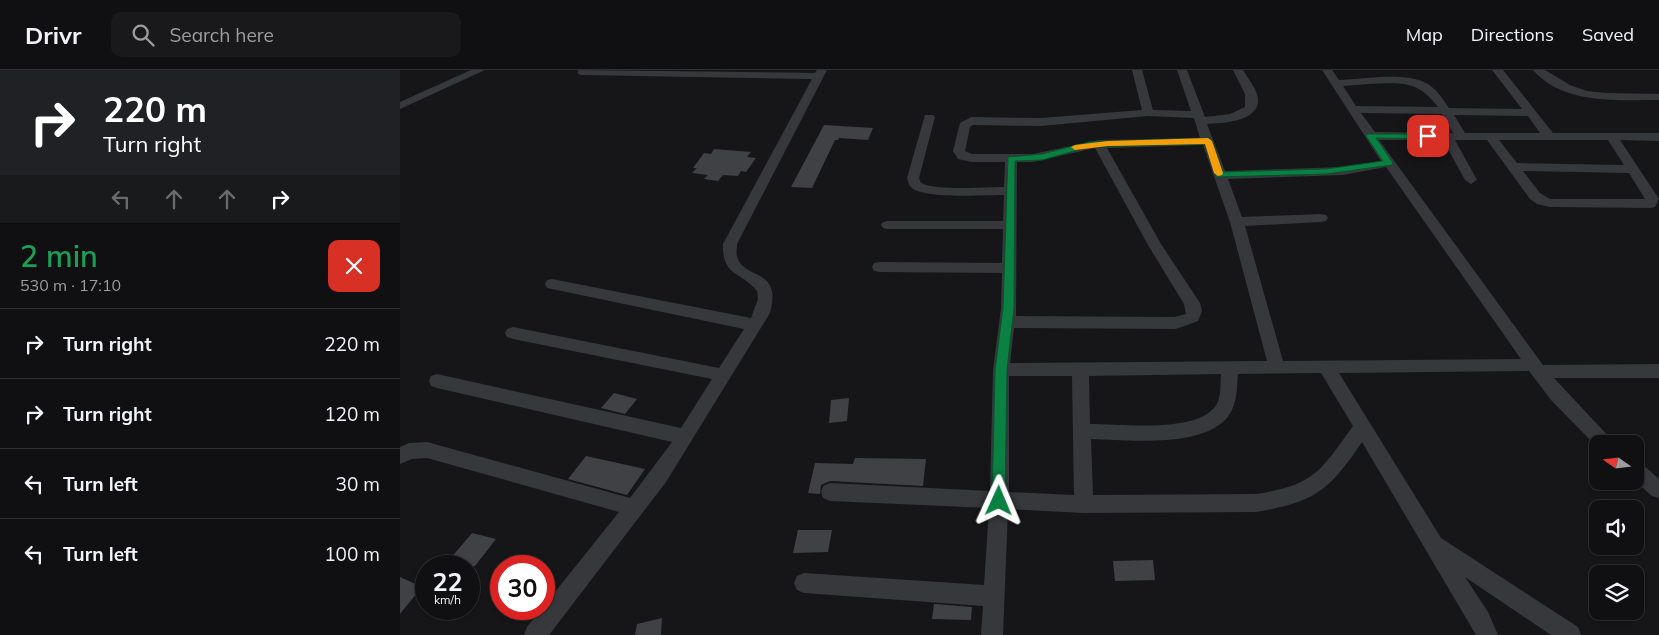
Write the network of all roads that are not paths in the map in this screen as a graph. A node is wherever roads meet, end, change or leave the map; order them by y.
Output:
1 (480, 70) edge
2 (1138, 70) edge
3 (1182, 70) edge
4 (1238, 70) edge
5 (1327, 70) edge
6 (1497, 70) edge
7 (1538, 70) edge
8 (582, 72) dead end
9 (653, 72) edge
10 (676, 72) edge
11 (726, 72) edge
12 (780, 73) edge
13 (820, 73) edge
14 (1334, 83) junction
15 (1659, 97) edge
16 (400, 106) edge
17 (1352, 109) junction
18 (1444, 110) junction
19 (1148, 113) junction
20 (1531, 113) junction
21 (929, 117) dead end
22 (1200, 118) junction
23 (1370, 136) junction
24 (1447, 136) junction
25 (1549, 136) junction
26 (1462, 137) junction
27 (1491, 137) junction
28 (1612, 137) junction
29 (1659, 137) edge
30 (1208, 141) junction
31 (1099, 144) junction
32 (1011, 159) junction
33 (1389, 163) junction
34 (1514, 167) junction
35 (1633, 169) junction
36 (1219, 175) junction
37 (1471, 180) dead end
38 (1011, 191) junction
39 (1322, 218) dead end
40 (1236, 222) junction
41 (888, 225) dead end
42 (1010, 225) junction
43 (879, 267) dead end
44 (1009, 268) junction
45 (552, 284) dead end
46 (1007, 322) junction
47 (755, 325) junction
48 (513, 332) dead end
49 (1326, 367) junction
50 (1230, 368) junction
51 (1277, 368) junction
52 (1536, 368) junction
53 (1001, 370) junction
54 (1080, 370) junction
55 (1659, 371) edge
56 (724, 375) junction
57 (437, 381) dead end
58 (1362, 427) junction
59 (1082, 431) junction
60 (1596, 435) edge
61 (685, 437) junction
62 (400, 456) edge
63 (1644, 478) edge
64 (1659, 490) edge
65 (830, 492) dead end
66 (999, 501) junction
67 (1084, 504) junction
68 (634, 508) junction
69 (1433, 544) junction
70 (804, 583) dead end
71 (993, 596) junction
72 (535, 635) edge
73 (992, 635) edge
74 (1486, 635) edge
75 (1570, 635) edge

1 - 16 street
2 - 19 street
3 - 22 street
4 - 22 street
5 - 14 street
6 - 20 street
7 - 15 street
8 - 9 street
9 - 10 street
10 - 11 street
11 - 12 street
12 - 13 street
13 - 47 street
14 - 17 street
14 - 18 street
17 - 18 street
17 - 23 street
18 - 20 street
18 - 26 street
19 - 22 street
19 - 32 street
20 - 25 street
21 - 38 street
22 - 30 street
23 - 24 street
23 - 33 street
24 - 26 street
24 - 37 street
25 - 27 street
25 - 28 street
26 - 27 street
27 - 34 street
28 - 29 street
28 - 35 street
30 - 31 street
30 - 36 street
31 - 32 street
31 - 46 street
32 - 38 street
33 - 36 street
33 - 52 street
34 - 35 street
34 - 35 street
36 - 40 street
38 - 42 street
39 - 40 street
40 - 51 street
41 - 42 street
42 - 44 street
43 - 44 street
44 - 46 street
45 - 47 street
46 - 53 street
47 - 56 street
48 - 56 street
49 - 51 street
49 - 52 street
49 - 58 street
50 - 51 street
50 - 54 street
50 - 59 street
52 - 55 street
52 - 60 street
53 - 54 street
53 - 66 street
54 - 59 street
56 - 61 street
57 - 61 street
58 - 67 street
58 - 69 street
59 - 67 street
61 - 68 street
62 - 68 street
63 - 64 street
65 - 66 street
66 - 67 street
66 - 71 street
68 - 72 street
69 - 74 street
69 - 75 street
70 - 71 street
71 - 73 street

